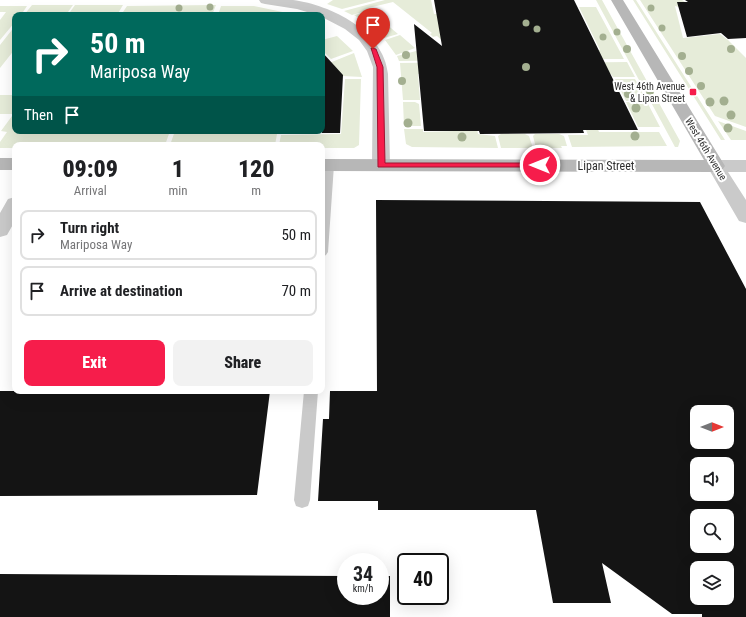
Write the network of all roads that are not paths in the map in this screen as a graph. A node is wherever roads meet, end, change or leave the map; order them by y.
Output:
1 (265, 0) edge
2 (617, 0) edge
3 (320, 12) edge
4 (325, 14) edge
5 (0, 164) edge
6 (12, 164) edge
7 (325, 165) edge
8 (381, 165) junction
9 (716, 166) junction
10 (746, 166) edge
11 (12, 209) edge
12 (746, 216) edge
13 (0, 230) edge
14 (311, 394) edge
15 (302, 500) dead end

1 - 3 street
2 - 9 street, West 46th Avenue
4 - 8 street
5 - 6 street
7 - 8 street, Lipan Street
8 - 9 street, Lipan Street
9 - 10 street, Lipan Street
9 - 12 street, West 46th Avenue
11 - 13 street
14 - 15 lane

